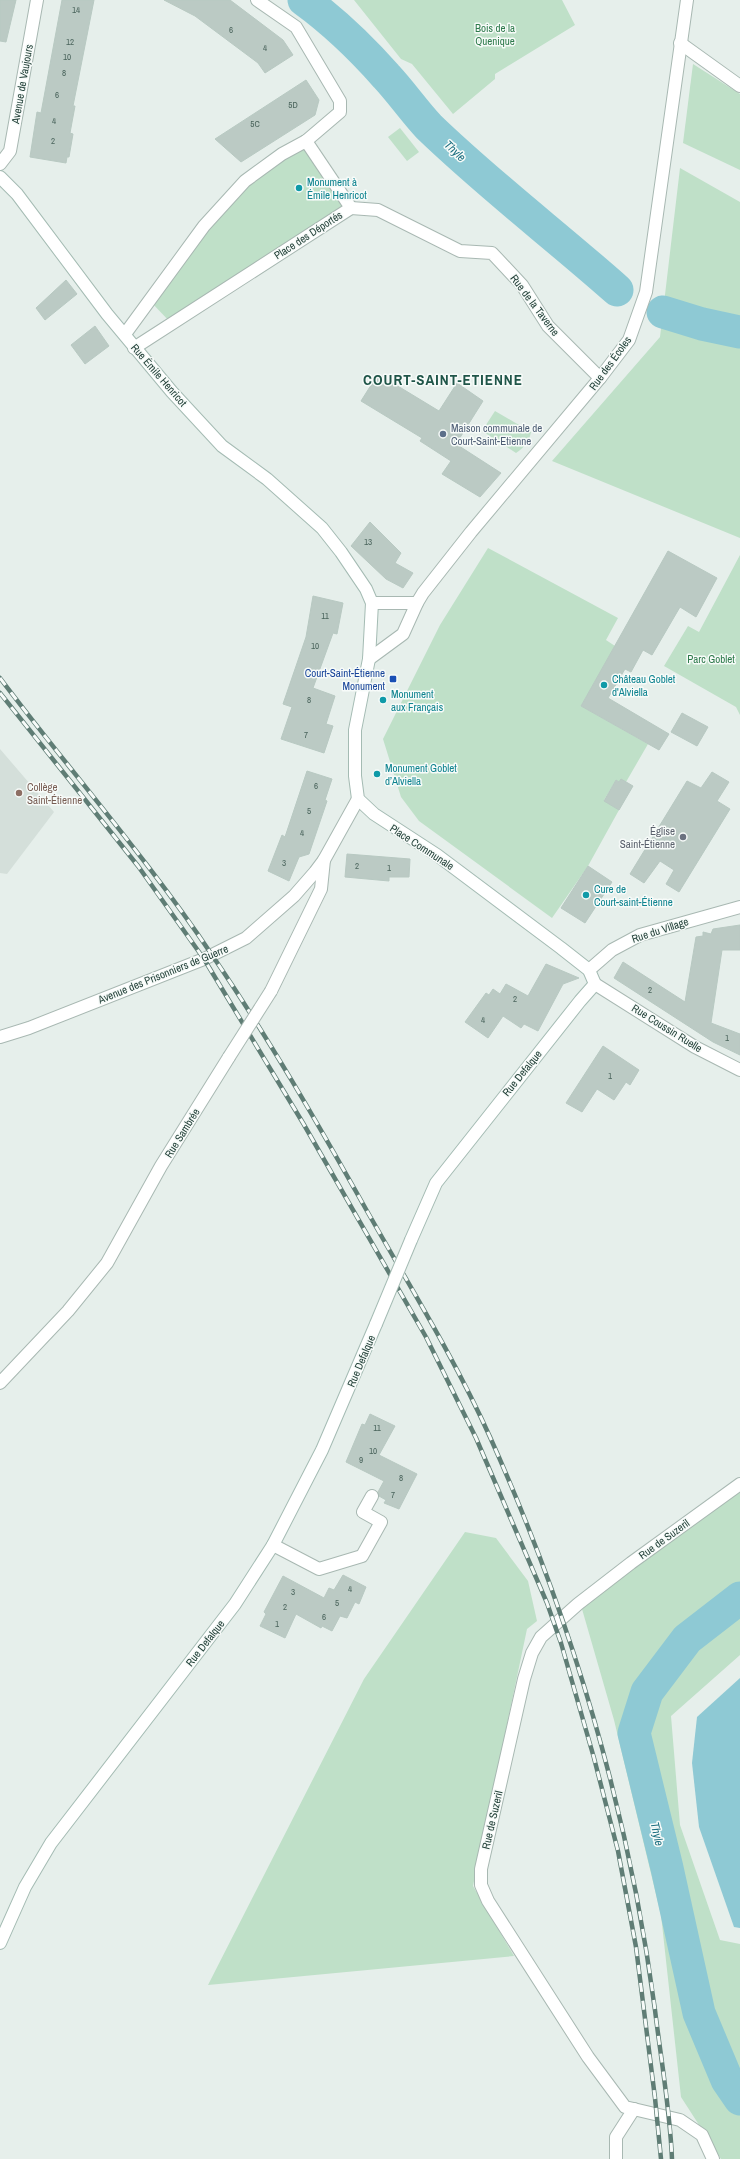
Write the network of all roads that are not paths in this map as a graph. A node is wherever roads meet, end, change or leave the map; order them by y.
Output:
1 (37, 0) edge
2 (257, 0) edge
3 (687, 0) edge
4 (680, 43) junction
5 (740, 86) edge
6 (306, 141) junction
7 (0, 164) edge
8 (0, 177) edge
9 (351, 208) junction
10 (125, 334) junction
11 (134, 348) junction
12 (600, 378) junction
13 (372, 603) junction
14 (417, 603) junction
15 (368, 659) junction
16 (358, 799) junction
17 (324, 860) junction
18 (740, 907) edge
19 (589, 970) junction
20 (595, 984) junction
21 (0, 1037) edge
22 (740, 1070) edge
23 (0, 1383) edge
24 (740, 1484) edge
25 (372, 1496) dead end
26 (273, 1545) junction
27 (0, 1943) edge
28 (634, 2109) junction
29 (616, 2159) edge
30 (713, 2159) edge

1 - 7 street, Avenue de Vaujours
2 - 6 street
3 - 4 street, Rue des Écoles
4 - 5 street
4 - 12 street, Rue des Écoles
6 - 9 street, Place des Déportés
6 - 10 street
8 - 10 street, Rue Émile Henricot
9 - 11 street, Place des Déportés
9 - 12 street, Rue de la Taverne
10 - 11 street, Rue Émile Henricot
11 - 13 street, Rue Émile Henricot
12 - 14 street, Rue des Écoles
13 - 14 street
13 - 15 street
14 - 15 street
15 - 16 street
16 - 17 street, Avenue des Prisonniers de Guerre
16 - 19 street, Place Communale
17 - 21 street, Avenue des Prisonniers de Guerre
17 - 23 street, Rue Sambrée, bridge
18 - 19 street, Rue du Village
19 - 20 street, Place Communale
20 - 22 street, Rue Coussin Ruelle
20 - 26 street, Rue Defalque, bridge
24 - 28 street, Rue de Suzeril
25 - 26 street
26 - 27 street, Rue Defalque
28 - 29 street
28 - 30 street, Rue de Suzeril

